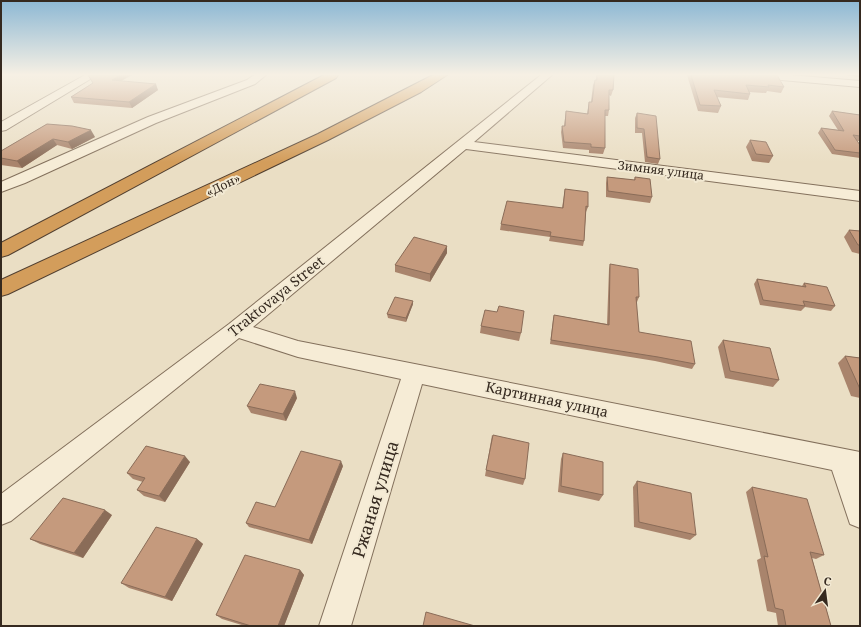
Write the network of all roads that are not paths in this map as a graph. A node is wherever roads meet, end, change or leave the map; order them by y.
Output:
1 (41, 104) edge
2 (193, 104) edge
3 (277, 104) edge
4 (387, 104) edge
5 (511, 104) edge
6 (1, 127) edge
7 (462, 144) junction
8 (1, 187) edge
9 (860, 196) edge
10 (1, 251) edge
11 (1, 289) edge
12 (236, 329) junction
13 (414, 372) junction
14 (850, 462) edge
15 (1, 512) edge
16 (860, 514) edge
17 (335, 626) edge

1 - 6 street
2 - 8 street
3 - 10 highway
4 - 11 highway, «Дон»
5 - 7 street, Traktovaya Street
7 - 9 street, Зимняя улица
7 - 12 street, Traktovaya Street
12 - 13 street, Картинная улица
12 - 15 street, Traktovaya Street
13 - 14 street, Картинная улица
13 - 17 street, Ржаная улица
14 - 16 street

